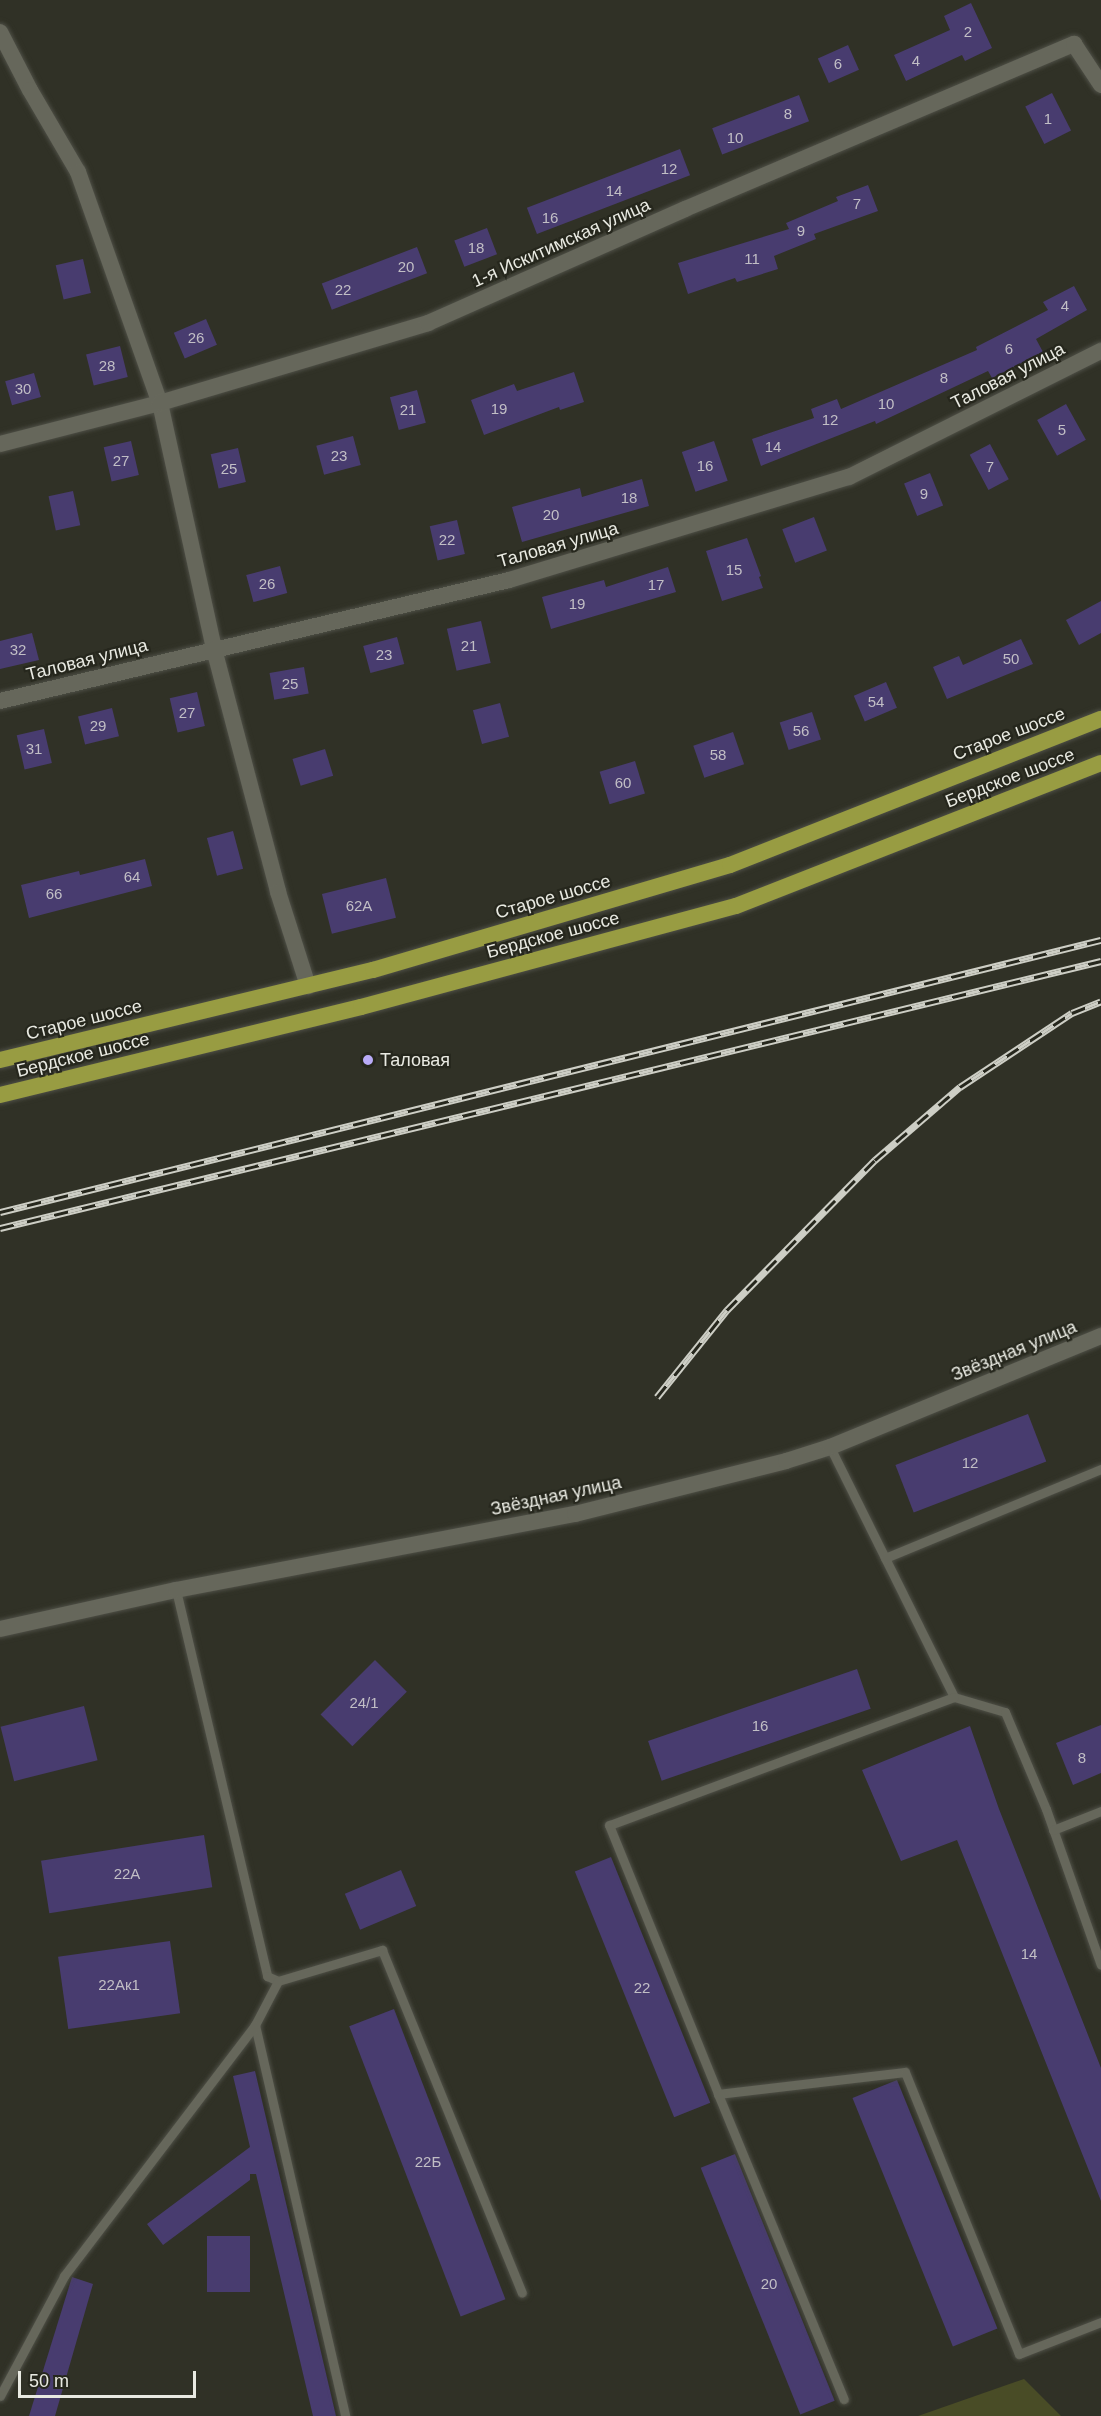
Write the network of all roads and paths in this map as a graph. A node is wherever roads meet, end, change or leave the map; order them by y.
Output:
1 (0, 32) edge
2 (1101, 85) edge
3 (1101, 351) edge
4 (160, 403) junction
5 (0, 444) edge
6 (214, 649) junction
7 (0, 702) edge
8 (1101, 719) edge
9 (1101, 763) edge
10 (308, 986) junction
11 (0, 1060) edge
12 (0, 1095) edge
13 (1101, 1336) edge
14 (830, 1447) junction
15 (1101, 1469) edge
16 (885, 1558) junction
17 (176, 1590) junction
18 (0, 1629) edge
19 (954, 1697) junction
20 (1101, 1811) edge
21 (1053, 1830) junction
22 (1101, 1965) edge
23 (278, 1982) junction
24 (255, 2025) junction
25 (718, 2094) junction
26 (522, 2293) dead end
27 (1101, 2322) edge
28 (0, 2396) edge
29 (844, 2399) dead end
30 (345, 2416) edge

1 - 4 street
2 - 4 street, 1-я Искитимская улица
3 - 6 street, Таловая улица
4 - 5 street, 1-я Искитимская улица
4 - 6 street
6 - 7 street, Таловая улица
6 - 10 street
8 - 10 highway, Старое шоссе
9 - 12 highway, Бердское шоссе
10 - 11 highway, Старое шоссе
13 - 14 street, Звёздная улица
14 - 16 lane
14 - 17 street, Звёздная улица
15 - 16 lane
16 - 19 lane
17 - 18 street, Звёздная улица
17 - 23 lane
19 - 21 lane
19 - 25 lane
20 - 21 lane
21 - 22 lane
23 - 24 lane
23 - 26 lane
24 - 28 lane
24 - 30 lane
25 - 27 lane
25 - 29 lane

